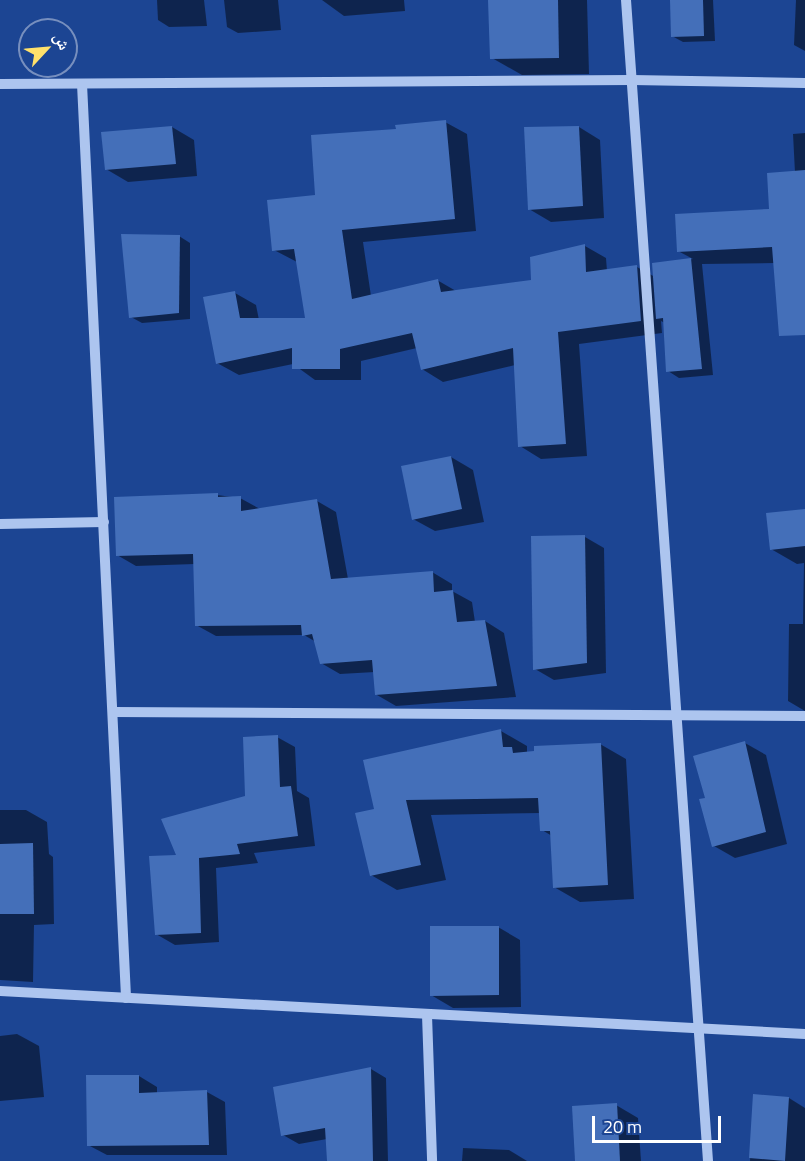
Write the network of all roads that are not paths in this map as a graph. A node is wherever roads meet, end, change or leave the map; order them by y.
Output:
1 (626, 0) edge
2 (632, 80) junction
3 (805, 83) edge
4 (0, 84) edge
5 (81, 84) junction
6 (105, 522) junction
7 (0, 524) edge
8 (113, 712) junction
9 (676, 712) junction
10 (805, 716) edge
11 (0, 991) edge
12 (126, 998) junction
13 (426, 1015) junction
14 (699, 1028) junction
15 (805, 1034) edge
16 (432, 1161) edge
17 (708, 1161) edge

1 - 2 street
2 - 3 street
2 - 5 street
2 - 9 street
4 - 5 street
5 - 6 street
6 - 7 street
6 - 8 street
8 - 9 street
8 - 12 street
9 - 10 street
9 - 14 street
11 - 12 street
12 - 13 street
13 - 14 street
13 - 16 street
14 - 15 street
14 - 17 street

